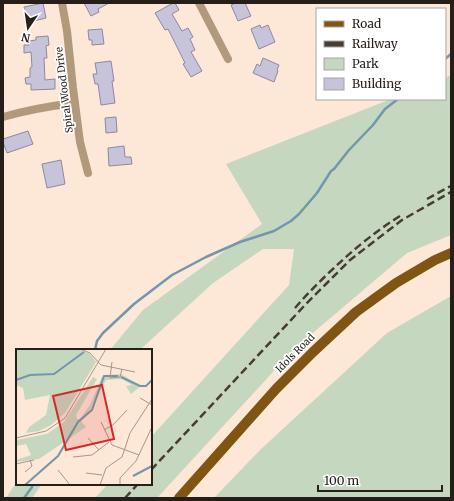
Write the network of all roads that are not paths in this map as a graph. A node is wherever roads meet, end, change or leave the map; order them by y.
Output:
1 (62, 3) edge
2 (199, 3) edge
3 (228, 59) dead end
4 (75, 103) junction
5 (3, 117) edge
6 (88, 173) dead end
7 (451, 253) edge
8 (179, 498) edge

1 - 4 street, Spiral Wood Drive
2 - 3 street
4 - 5 street
4 - 6 street, Spiral Wood Drive
7 - 8 main road, Idols Road

